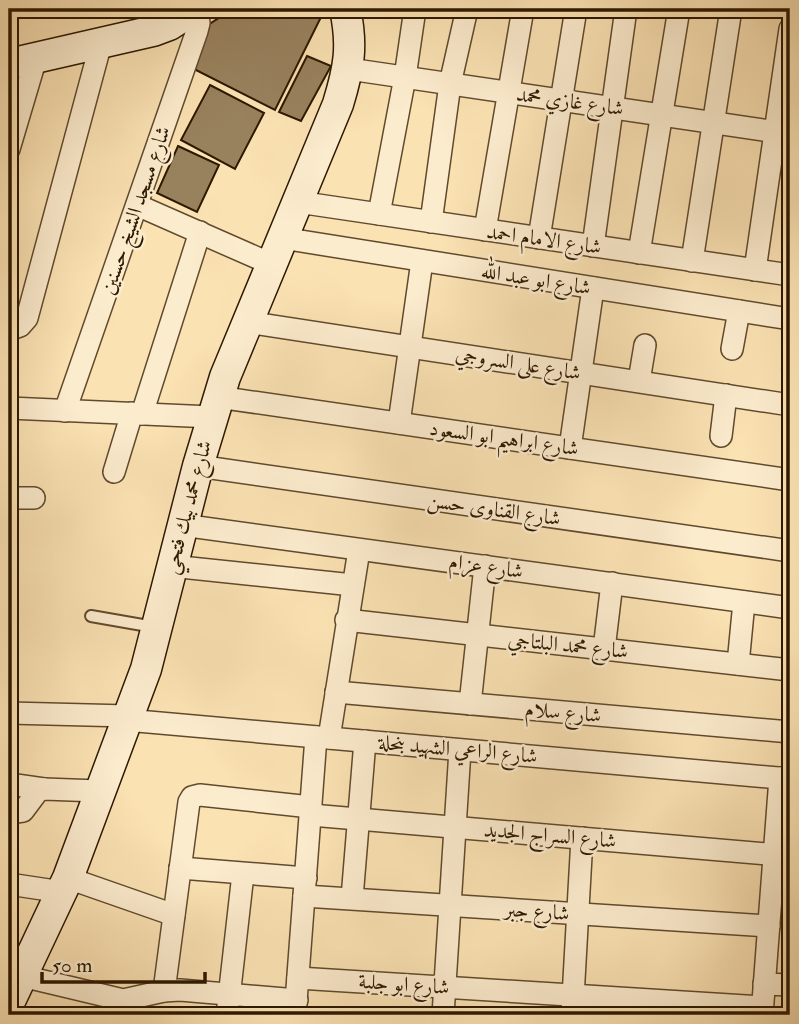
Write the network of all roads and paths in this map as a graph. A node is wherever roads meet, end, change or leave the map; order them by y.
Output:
1 (196, 9) edge
2 (345, 9) edge
3 (415, 9) edge
4 (467, 9) edge
5 (523, 9) edge
6 (576, 9) edge
7 (626, 9) edge
8 (679, 9) edge
9 (731, 9) edge
10 (790, 29) edge
11 (101, 43) junction
12 (17, 60) edge
13 (349, 69) junction
14 (405, 77) junction
15 (450, 84) junction
16 (509, 92) junction
17 (561, 100) junction
18 (612, 107) junction
19 (662, 115) junction
20 (713, 122) junction
21 (782, 133) edge
22 (9, 149) edge
23 (298, 202) junction
24 (137, 205) junction
25 (379, 214) junction
26 (431, 222) junction
27 (485, 230) junction
28 (200, 232) junction
29 (539, 238) junction
30 (593, 246) junction
31 (276, 251) junction
32 (639, 253) junction
33 (422, 261) junction
34 (692, 261) junction
35 (755, 270) junction
36 (790, 275) edge
37 (593, 288) junction
38 (738, 311) junction
39 (790, 320) edge
40 (246, 322) junction
41 (9, 330) edge
42 (645, 345) dead end
43 (410, 347) junction
44 (732, 349) dead end
45 (581, 373) junction
46 (639, 381) junction
47 (726, 395) junction
48 (790, 405) edge
49 (215, 407) junction
50 (9, 408) edge
51 (65, 411) junction
52 (137, 414) junction
53 (399, 423) junction
54 (721, 436) dead end
55 (570, 448) junction
56 (198, 466) junction
57 (114, 472) dead end
58 (790, 480) edge
59 (9, 498) edge
60 (34, 498) dead end
61 (182, 525) junction
62 (359, 550) junction
63 (790, 551) edge
64 (171, 566) junction
65 (485, 566) junction
66 (612, 583) junction
67 (353, 585) junction
68 (744, 601) junction
69 (790, 608) edge
70 (91, 616) dead end
71 (346, 620) junction
72 (157, 628) junction
73 (477, 635) junction
74 (604, 649) junction
75 (738, 664) junction
76 (790, 670) edge
77 (336, 692) junction
78 (470, 704) junction
79 (9, 713) edge
80 (127, 718) junction
81 (790, 732) edge
82 (322, 737) junction
83 (365, 741) junction
84 (460, 750) junction
85 (785, 779) edge
86 (9, 783) edge
87 (44, 789) junction
88 (99, 791) junction
89 (311, 811) junction
90 (9, 813) edge
91 (358, 818) junction
92 (455, 827) junction
93 (582, 838) junction
94 (782, 855) edge
95 (180, 868) junction
96 (243, 874) junction
97 (9, 884) edge
98 (65, 885) junction
99 (305, 887) junction
100 (352, 898) junction
101 (450, 905) junction
102 (578, 914) junction
103 (174, 915) junction
104 (769, 926) junction
105 (22, 976) junction
106 (298, 978) junction
107 (764, 984) junction
108 (790, 985) edge
109 (445, 987) junction
110 (164, 991) junction
111 (9, 1003) edge
112 (228, 1005) edge
113 (573, 1005) edge
114 (122, 1008) edge
115 (296, 1008) edge
116 (762, 1011) edge
117 (443, 1015) edge

1 - 11 street
1 - 24 street, شارع مسجد الشيخ حسنين
2 - 13 street, شارع محمد بيك فتحي
3 - 14 street
4 - 15 street
5 - 16 street
6 - 17 street
7 - 18 street
8 - 19 street
9 - 20 street
10 - 21 street
11 - 12 street
11 - 41 street
12 - 22 street
13 - 14 street, شارع غازي محمد
13 - 23 street, شارع محمد بيك فتحي
14 - 15 street, شارع غازي محمد
14 - 25 street
15 - 16 street, شارع غازي محمد
15 - 26 street
16 - 17 street, شارع غازي محمد
16 - 27 street
17 - 18 street, شارع غازي محمد
17 - 29 street
18 - 19 street, شارع غازي محمد
18 - 30 street
19 - 20 street, شارع غازي محمد
19 - 32 street
20 - 21 street, شارع غازي محمد
20 - 34 street
21 - 35 street
23 - 25 street, شارع الامام احمد
23 - 31 street, شارع محمد بيك فتحي
24 - 28 street, شارع ابو عبد الله
24 - 51 street, شارع مسجد الشيخ حسنين
25 - 26 street, شارع الامام احمد
26 - 27 street, شارع الامام احمد
27 - 29 street, شارع الامام احمد
28 - 31 street, شارع ابو عبد الله
28 - 52 street
29 - 30 street, شارع الامام احمد
30 - 32 street, شارع الامام احمد
31 - 33 street, شارع ابو عبد الله
31 - 40 street, شارع محمد بيك فتحي
32 - 34 street, شارع الامام احمد
33 - 37 street, شارع ابو عبد الله
33 - 43 street
34 - 35 street, شارع الامام احمد
35 - 36 street, شارع الامام احمد
37 - 38 street, شارع ابو عبد الله
37 - 45 street
38 - 39 street, شارع ابو عبد الله
38 - 44 street
40 - 43 street, شارع على السروجي
40 - 49 street, شارع محمد بيك فتحي
42 - 46 street
43 - 45 street, شارع على السروجي
43 - 53 street
45 - 46 street, شارع على السروجي
45 - 55 street
46 - 47 street, شارع على السروجي
47 - 48 street, شارع على السروجي
47 - 54 street
49 - 52 street, شارع ابراهيم ابو السعود
49 - 53 street, شارع ابراهيم ابو السعود
49 - 56 street, شارع محمد بيك فتحي
50 - 51 street, شارع ابراهيم ابو السعود
51 - 52 street, شارع ابراهيم ابو السعود
52 - 57 street
53 - 55 street, شارع ابراهيم ابو السعود
55 - 58 street, شارع ابراهيم ابو السعود
56 - 61 street, شارع محمد بيك فتحي
56 - 63 street, شارع القناوى حسن
59 - 60 street
61 - 62 street, شارع عزام
61 - 64 street, شارع محمد بيك فتحي
62 - 65 street, شارع عزام
62 - 67 street
64 - 67 street
64 - 72 street, شارع محمد بيك فتحي
65 - 66 street, شارع عزام
65 - 73 street
66 - 68 street, شارع عزام
66 - 74 street
67 - 71 street
68 - 69 street, شارع عزام
68 - 75 street
70 - 72 lane
71 - 73 street, شارع محمد البلتاجي
71 - 77 street
72 - 80 street, شارع محمد بيك فتحي
73 - 74 street, شارع محمد البلتاجي
73 - 78 street
74 - 75 street, شارع محمد البلتاجي
75 - 76 street, شارع محمد البلتاجي
77 - 78 street, شارع سلام
77 - 82 street
78 - 81 street, شارع سلام
79 - 80 street, شارع الراعي الشهيد بنحلة
80 - 82 street, شارع الراعي الشهيد بنحلة
80 - 88 street, شارع محمد بيك فتحي
82 - 83 street, شارع الراعي الشهيد بنحلة
82 - 89 street
83 - 84 street, شارع الراعي الشهيد بنحلة
83 - 91 street
84 - 85 street, شارع الراعي الشهيد بنحلة
84 - 92 street
85 - 94 street
86 - 87 street
87 - 88 street
87 - 90 street
88 - 98 street, شارع محمد بيك فتحي
89 - 91 street, شارع السراج الجديد
89 - 95 street, شارع السراج الجديد
89 - 99 street
91 - 92 street, شارع السراج الجديد
91 - 100 street
92 - 93 street, شارع السراج الجديد
92 - 101 street
93 - 94 street, شارع السراج الجديد
93 - 102 street
94 - 104 street
95 - 96 street, شارع جبر
95 - 103 street
96 - 99 street, شارع جبر
96 - 112 street
97 - 98 street
98 - 103 street
98 - 105 street, شارع محمد بيك فتحي
99 - 100 street, شارع جبر
99 - 106 street
100 - 101 street, شارع جبر
101 - 102 street, شارع جبر
101 - 109 street
102 - 104 street, شارع جبر
102 - 113 street
103 - 110 street
104 - 107 street
105 - 111 street, شارع محمد بيك فتحي
105 - 114 street
106 - 109 street, شارع ابو جلبة
106 - 115 street
107 - 108 street
107 - 116 street
109 - 113 street, شارع ابو جلبة
109 - 117 street
110 - 112 street
110 - 114 street
112 - 115 street
113 - 116 street, شارع ابو جلبة

